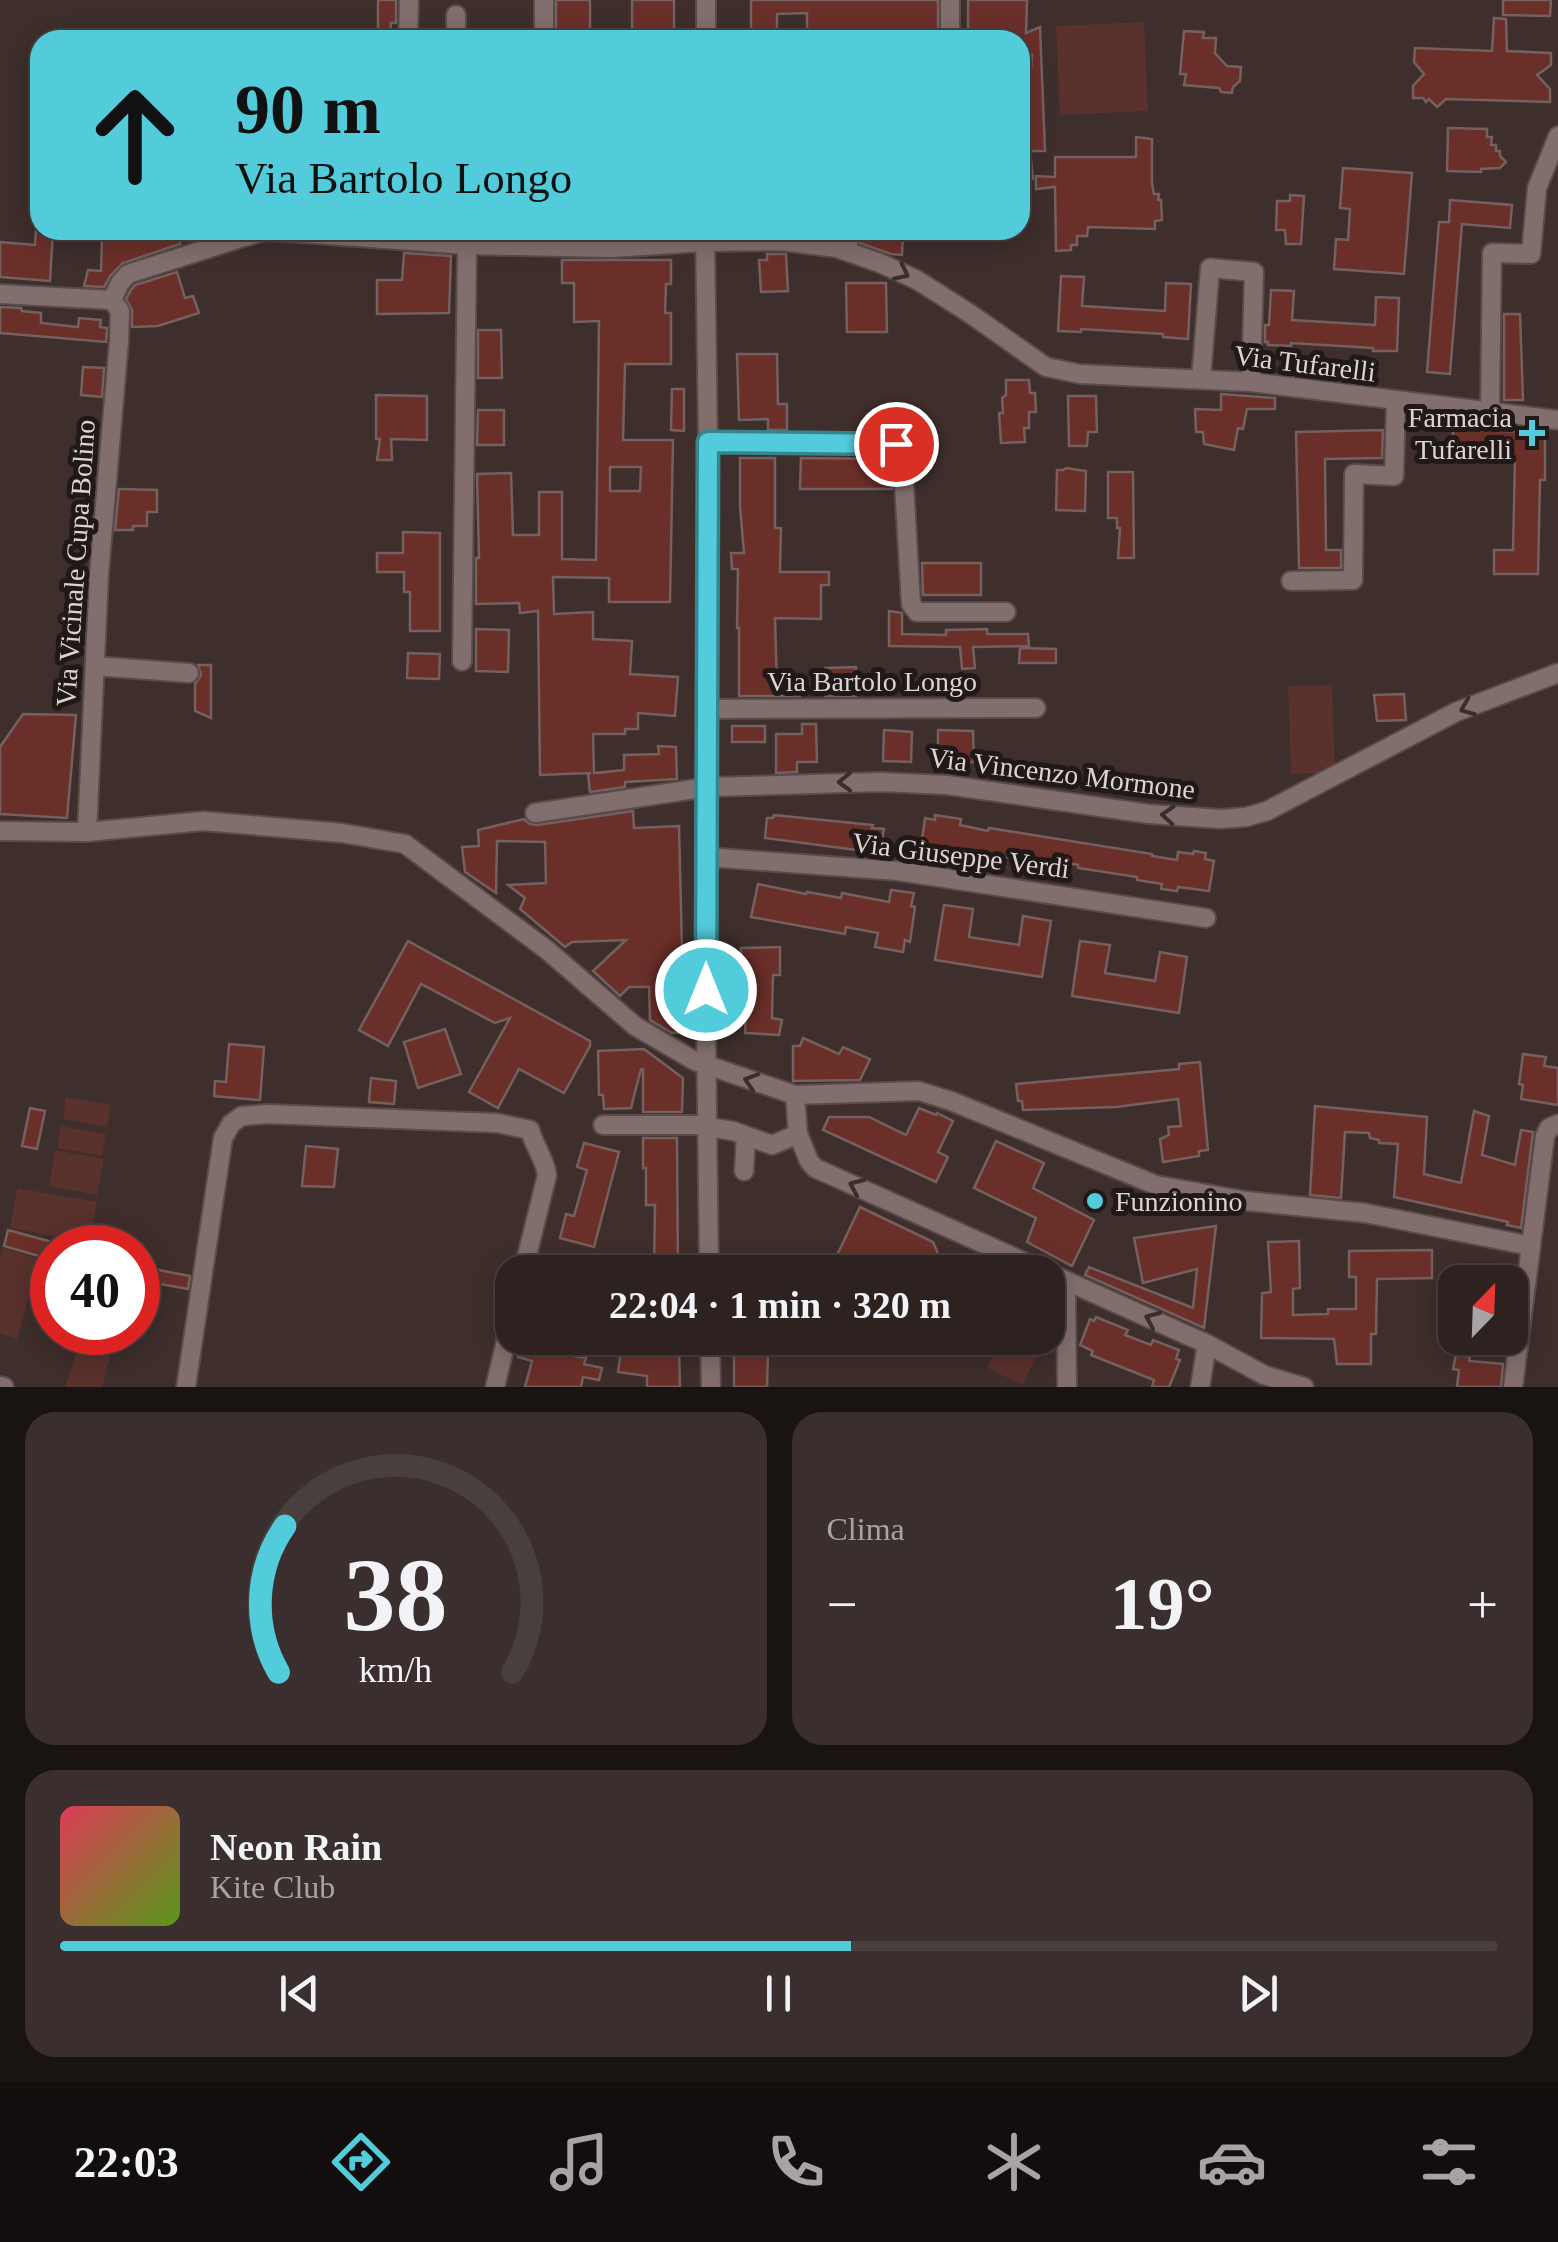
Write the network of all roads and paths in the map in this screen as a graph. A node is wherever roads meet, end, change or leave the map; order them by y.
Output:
1 (409, 0) edge
2 (418, 0) edge
3 (544, 0) edge
4 (706, 0) edge
5 (950, 0) edge
6 (456, 15) dead end
7 (408, 30) edge
8 (418, 30) edge
9 (456, 30) edge
10 (544, 30) edge
11 (706, 30) edge
12 (950, 30) edge
13 (1558, 136) edge
14 (239, 240) edge
15 (458, 240) edge
16 (556, 240) edge
17 (674, 240) edge
18 (705, 240) edge
19 (767, 240) edge
20 (848, 240) edge
21 (848, 251) junction
22 (0, 294) edge
23 (112, 300) junction
24 (1201, 379) junction
25 (1251, 382) junction
26 (1396, 402) junction
27 (1490, 410) junction
28 (1558, 420) edge
29 (708, 442) junction
30 (1291, 582) dead end
31 (1006, 612) dead end
32 (462, 661) dead end
33 (94, 666) junction
34 (189, 673) dead end
35 (1558, 674) edge
36 (1036, 708) dead end
37 (707, 709) junction
38 (708, 788) junction
39 (535, 813) dead end
40 (0, 831) edge
41 (87, 832) junction
42 (707, 857) junction
43 (1206, 918) dead end
44 (707, 1066) junction
45 (794, 1094) junction
46 (1558, 1124) edge
47 (603, 1126) dead end
48 (708, 1127) junction
49 (798, 1134) junction
50 (746, 1136) junction
51 (744, 1171) dead end
52 (1531, 1246) junction
53 (527, 1255) edge
54 (709, 1255) edge
55 (1006, 1255) edge
56 (1065, 1282) edge
57 (1065, 1294) edge
58 (1206, 1344) junction
59 (503, 1355) edge
60 (710, 1355) edge
61 (186, 1387) edge
62 (495, 1387) edge
63 (710, 1387) edge
64 (1067, 1387) edge
65 (1200, 1387) edge
66 (1304, 1387) edge
67 (1513, 1387) edge

1 - 7 street
2 - 8 street
3 - 10 street
4 - 11 street
5 - 12 street
6 - 9 street
13 - 27 street
14 - 23 street
15 - 32 street
16 - 17 street
18 - 29 street
19 - 21 street
20 - 21 street
21 -> 24 street, Via Tufarelli
22 - 23 street
23 - 33 street, Via Vicinale Cupa Bolino
24 - 25 street, Via Tufarelli
24 - 25 street
25 - 26 street, Via Tufarelli
26 - 27 street, Via Tufarelli
26 - 30 street
27 - 28 street, Via Tufarelli
29 - 31 street
29 - 37 street
33 - 34 street
33 - 41 street, Via Vicinale Cupa Bolino
35 -> 38 street, Via Vincenzo Mormone
36 - 37 street, Via Bartolo Longo
37 - 38 street
38 - 39 street, Via Vincenzo Mormone
38 - 42 street
40 - 41 street
41 - 44 street
42 - 43 street, Via Giuseppe Verdi
42 - 44 street
45 -> 44 street
44 - 48 street
45 - 49 street
45 - 52 street
46 - 52 street
47 - 48 street
48 - 50 street
48 - 54 street
49 - 50 street
55 -> 49 street
50 - 51 street
52 - 67 street
53 - 61 street
58 -> 56 street
57 - 64 street
58 - 65 street
58 - 66 street
59 - 62 street
60 - 63 street

